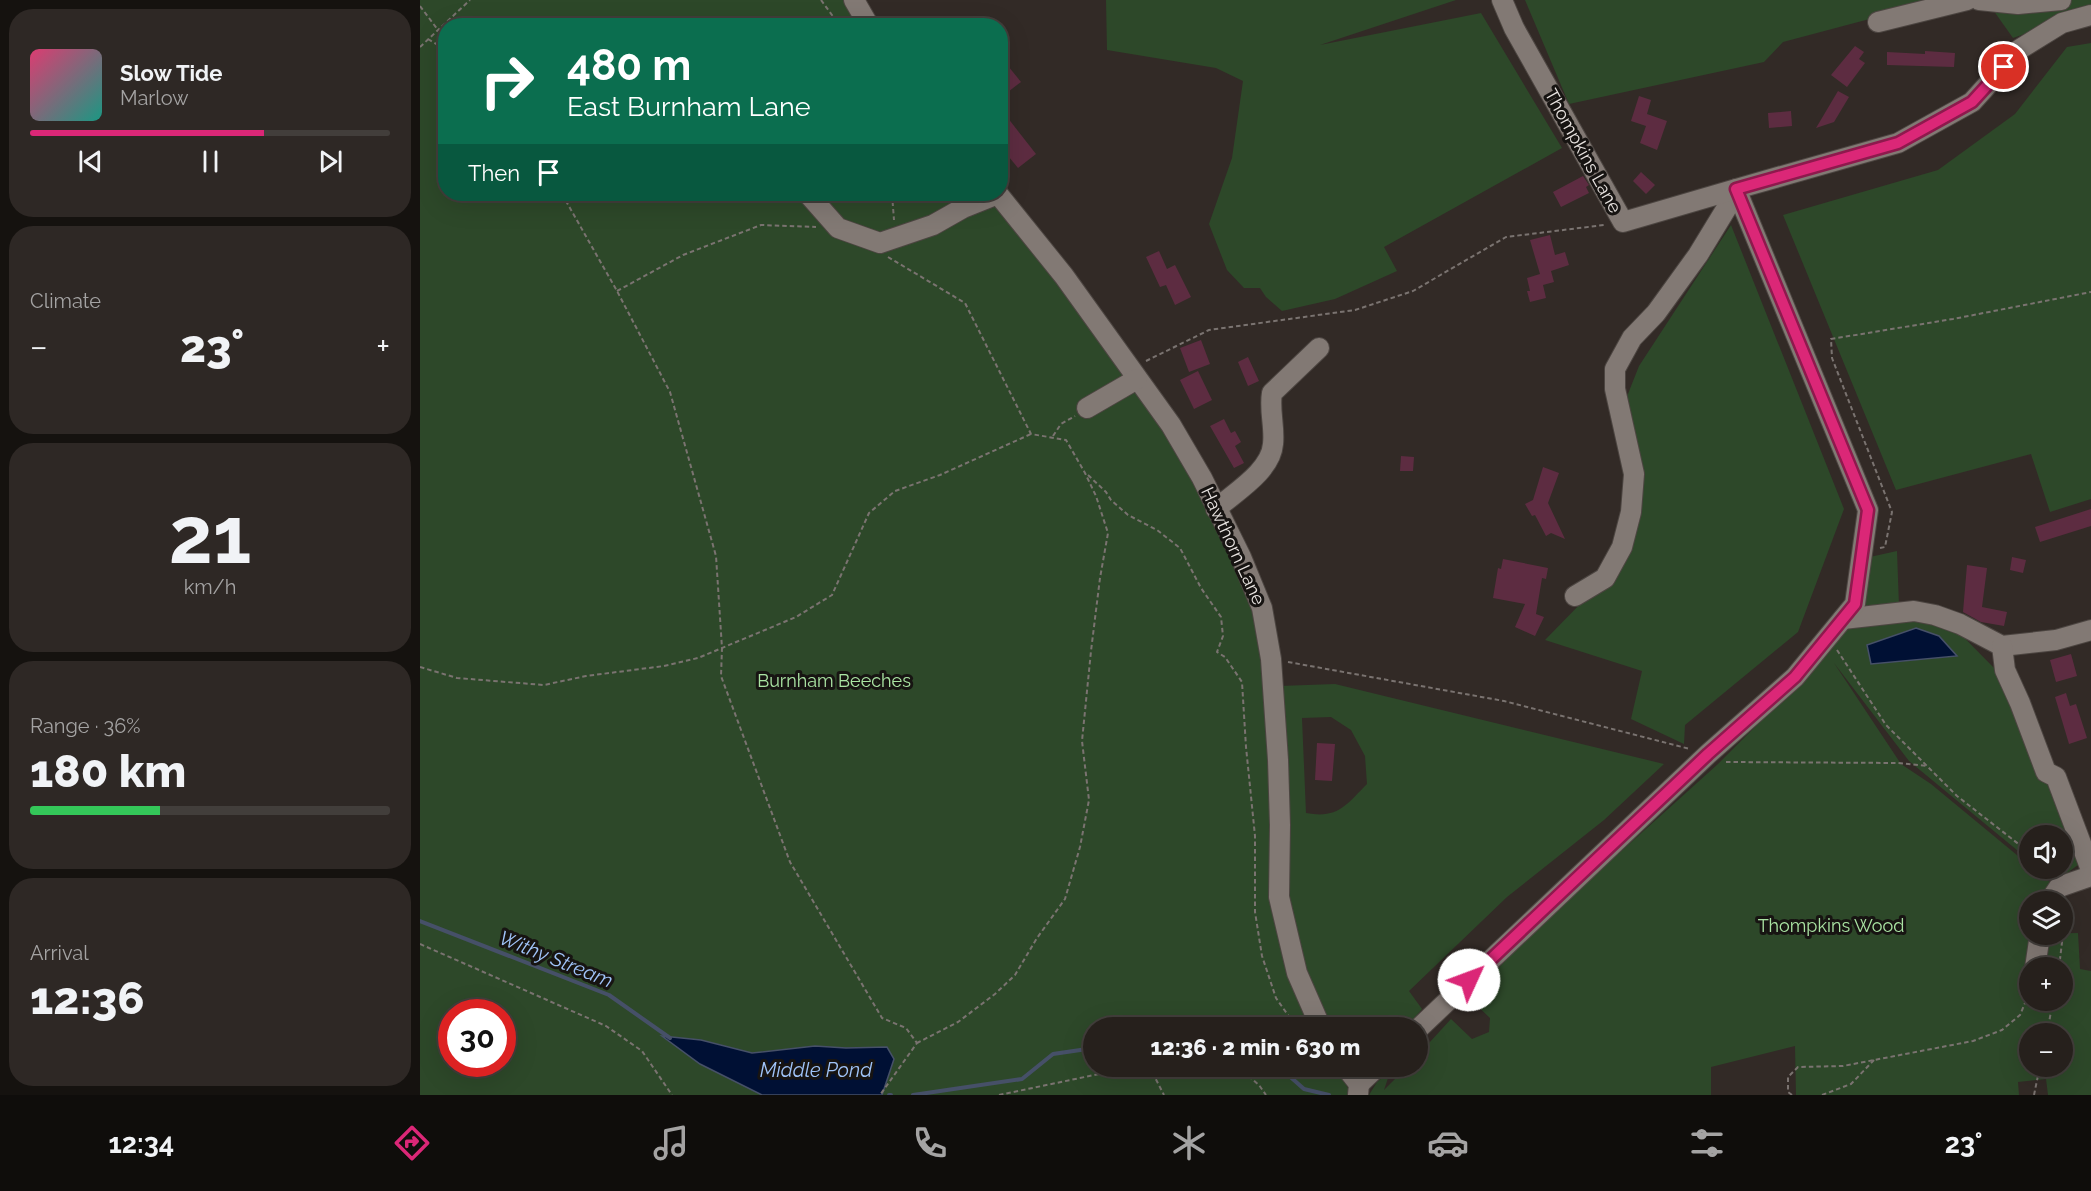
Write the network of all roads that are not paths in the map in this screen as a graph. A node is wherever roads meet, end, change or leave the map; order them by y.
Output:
1 (854, 0) edge
2 (1502, 0) edge
3 (1967, 0) edge
4 (1979, 0) edge
5 (2061, 0) edge
6 (2091, 15) edge
7 (864, 18) edge
8 (1878, 22) dead end
9 (1736, 190) junction
10 (814, 201) edge
11 (980, 201) edge
12 (1004, 201) edge
13 (1319, 348) dead end
14 (1133, 374) junction
15 (1087, 408) road end
16 (1216, 509) junction
17 (1575, 596) dead end
18 (1842, 619) junction
19 (2091, 630) edge
20 (2002, 646) junction
21 (2091, 870) edge
22 (2091, 876) edge
23 (2056, 891) edge
24 (1316, 1017) edge
25 (1428, 1020) edge
26 (1369, 1077) edge
27 (1358, 1090) edge

1 - 7 street
2 - 9 street, Thompkins Lane
3 - 8 street
4 - 5 street
6 - 9 street, Thompkins Lane
9 - 17 street
9 - 18 street
10 - 11 street
12 - 14 street, Hawthorn Lane
13 - 16 street
14 - 15 street
14 - 16 street, Hawthorn Lane
16 - 24 street, Hawthorn Lane
18 - 20 street
18 - 25 street
19 - 20 street
20 - 21 street
22 - 23 street
26 - 27 street

